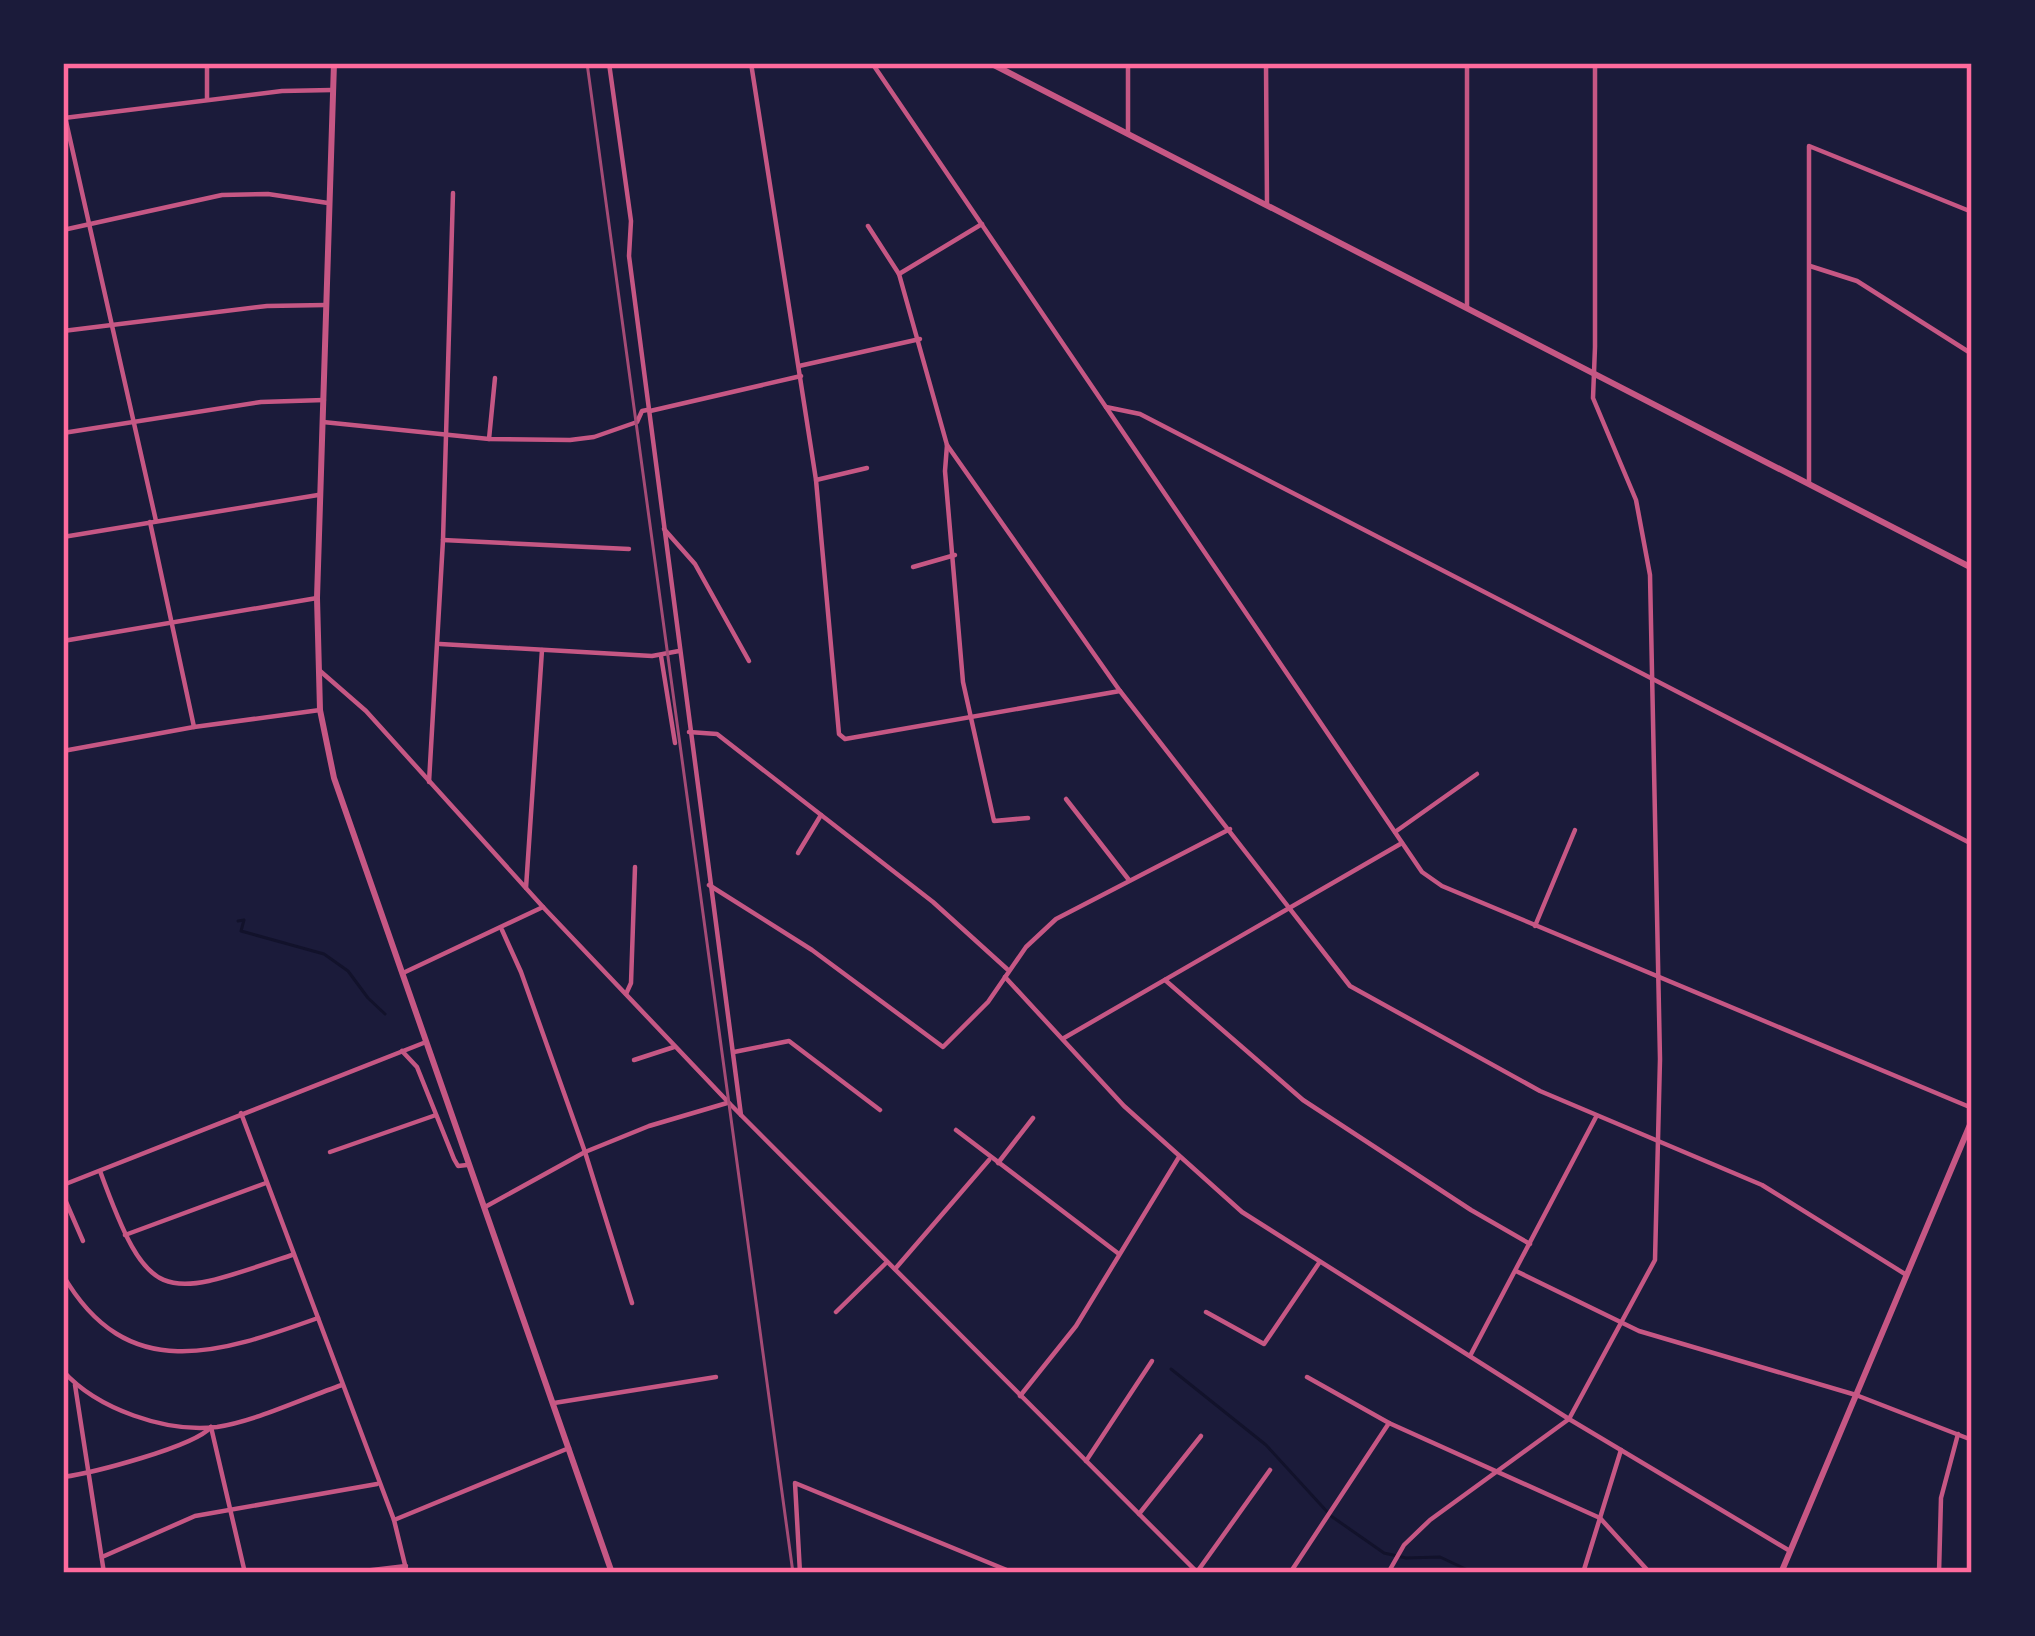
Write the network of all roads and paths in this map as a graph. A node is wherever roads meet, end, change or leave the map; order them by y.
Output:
1 (207, 63) edge
2 (334, 63) edge
3 (609, 63) edge
4 (752, 63) edge
5 (872, 63) edge
6 (990, 63) edge
7 (1128, 63) edge
8 (1266, 63) edge
9 (1467, 63) edge
10 (1595, 63) edge
11 (332, 91) junction
12 (208, 101) junction
13 (63, 108) edge
14 (64, 118) edge
15 (1128, 133) junction
16 (453, 193) dead end
17 (330, 203) junction
18 (1268, 205) junction
19 (1972, 212) edge
20 (982, 224) junction
21 (868, 226) dead end
22 (87, 227) junction
23 (63, 230) edge
24 (1809, 266) junction
25 (899, 274) junction
26 (326, 305) junction
27 (1467, 308) junction
28 (110, 324) junction
29 (63, 331) edge
30 (920, 339) junction
31 (1972, 354) edge
32 (799, 366) junction
33 (1592, 372) junction
34 (801, 376) junction
35 (496, 379) dead end
36 (324, 400) junction
37 (1106, 407) junction
38 (650, 410) junction
39 (133, 420) junction
40 (322, 422) junction
41 (63, 433) edge
42 (447, 433) junction
43 (489, 439) junction
44 (946, 445) junction
45 (867, 468) dead end
46 (816, 480) junction
47 (1809, 484) junction
48 (320, 495) junction
49 (153, 522) junction
50 (664, 529) junction
51 (63, 537) edge
52 (443, 540) junction
53 (629, 549) dead end
54 (955, 556) junction
55 (913, 567) dead end
56 (1972, 568) edge
57 (317, 598) junction
58 (172, 622) junction
59 (63, 640) edge
60 (437, 644) junction
61 (542, 650) junction
62 (679, 651) junction
63 (661, 656) junction
64 (749, 661) dead end
65 (317, 669) junction
66 (1651, 677) junction
67 (1120, 691) junction
68 (320, 710) junction
69 (970, 719) junction
70 (194, 727) junction
71 (688, 732) junction
72 (675, 743) dead end
73 (63, 752) edge
74 (1477, 774) dead end
75 (429, 782) junction
76 (1066, 800) dead end
77 (821, 815) junction
78 (1028, 818) dead end
79 (1230, 829) junction
80 (1575, 830) dead end
81 (1395, 832) junction
82 (1402, 843) junction
83 (1972, 844) edge
84 (798, 853) dead end
85 (635, 867) dead end
86 (1129, 880) junction
87 (709, 885) junction
88 (526, 888) junction
89 (543, 907) junction
90 (1290, 909) junction
91 (1535, 926) junction
92 (502, 930) junction
93 (403, 973) junction
94 (1007, 974) junction
95 (1658, 978) junction
96 (1166, 980) junction
97 (626, 994) junction
98 (1062, 1039) junction
99 (426, 1042) junction
100 (676, 1047) junction
101 (402, 1051) junction
102 (734, 1052) junction
103 (634, 1060) dead end
104 (729, 1103) junction
105 (1972, 1108) edge
106 (880, 1109) dead end
107 (241, 1113) junction
108 (436, 1114) junction
109 (741, 1115) junction
110 (1596, 1117) junction
111 (1033, 1118) dead end
112 (1972, 1120) edge
113 (956, 1130) dead end
114 (1660, 1142) junction
115 (330, 1152) dead end
116 (585, 1152) junction
117 (1179, 1157) junction
118 (991, 1158) junction
119 (998, 1163) junction
120 (471, 1164) junction
121 (100, 1171) junction
122 (266, 1183) junction
123 (63, 1185) edge
124 (63, 1196) edge
125 (485, 1207) junction
126 (125, 1235) junction
127 (83, 1241) dead end
128 (1530, 1244) junction
129 (292, 1255) junction
130 (1119, 1255) junction
131 (887, 1262) junction
132 (1319, 1263) junction
133 (895, 1269) junction
134 (1516, 1271) junction
135 (63, 1275) edge
136 (1906, 1275) junction
137 (632, 1303) dead end
138 (836, 1312) dead end
139 (1207, 1312) dead end
140 (318, 1318) junction
141 (1623, 1324) junction
142 (1470, 1356) junction
143 (1152, 1361) dead end
144 (63, 1371) edge
145 (716, 1377) dead end
146 (1307, 1377) dead end
147 (75, 1385) junction
148 (342, 1385) junction
149 (1856, 1395) junction
150 (1020, 1396) junction
151 (554, 1403) junction
152 (1569, 1419) junction
153 (1389, 1423) junction
154 (211, 1427) junction
155 (1958, 1434) junction
156 (1201, 1436) dead end
157 (1972, 1439) edge
158 (569, 1448) junction
159 (1621, 1450) junction
160 (1086, 1461) junction
161 (1270, 1470) dead end
162 (1494, 1470) junction
163 (88, 1473) junction
164 (63, 1477) edge
165 (377, 1484) junction
166 (230, 1508) junction
167 (1139, 1514) junction
168 (1600, 1518) junction
169 (394, 1520) junction
170 (1790, 1551) junction
171 (102, 1557) junction
172 (407, 1569) edge
173 (1197, 1572) edge
174 (104, 1573) edge
175 (245, 1573) edge
176 (347, 1573) edge
177 (612, 1573) edge
178 (800, 1573) edge
179 (1014, 1573) edge
180 (1290, 1573) edge
181 (1388, 1573) edge
182 (1582, 1573) edge
183 (1650, 1573) edge
184 (1781, 1573) edge
185 (1939, 1573) edge

1 - 12 street
2 - 11 street
3 - 38 street
4 - 32 street
5 - 20 street
6 - 15 street
7 - 15 street
8 - 18 street
9 - 27 street
10 - 33 street
11 - 12 street
11 - 17 street
12 - 14 street
13 - 14 street
14 - 22 street
15 - 18 street
16 - 42 street
17 - 22 street
17 - 26 street
18 - 27 street
19 - 24 street
20 - 25 street
20 - 37 street
21 - 25 street
22 - 23 street
22 - 28 street
24 - 31 street
24 - 47 street
25 - 30 street
26 - 28 street
26 - 36 street
27 - 33 street
28 - 29 street
28 - 39 street
30 - 32 street
30 - 44 street
32 - 34 street
33 - 47 street
33 - 66 street
34 - 38 street
34 - 46 street
35 - 43 street
36 - 39 street
36 - 40 street
37 - 66 street
37 - 81 street
38 - 43 street
38 - 50 street
39 - 41 street
39 - 49 street
40 - 42 street
40 - 48 street
42 - 43 street
42 - 52 street
44 - 54 street
44 - 67 street
45 - 46 street
46 - 69 street
47 - 56 street
48 - 49 street
48 - 57 street
49 - 51 street
49 - 58 street
50 - 62 street
50 - 64 street
52 - 53 street
52 - 60 street
54 - 55 street
54 - 69 street
57 - 58 street
57 - 65 street
58 - 59 street
58 - 70 street
60 - 61 street
60 - 75 street
61 - 63 street
61 - 88 street
62 - 63 street
62 - 71 street
63 - 72 street
65 - 68 street
65 - 75 street
66 - 83 street
66 - 95 street
67 - 69 street
67 - 79 street
68 - 70 street
68 - 93 street
69 - 78 street
70 - 73 street
71 - 77 street
71 - 87 street
74 - 81 street
75 - 88 street
76 - 86 street
77 - 84 street
77 - 94 street
79 - 86 street
79 - 90 street
80 - 91 street
81 - 82 street
82 - 90 street
82 - 91 street
85 - 97 street
86 - 94 street
87 - 94 street
87 - 102 street
88 - 89 street
89 - 92 street
89 - 97 street
90 - 96 street
90 - 110 street
91 - 95 street
92 - 93 street
92 - 116 street
93 - 99 street
94 - 98 street
95 - 105 street
95 - 114 street
96 - 98 street
96 - 128 street
97 - 100 street
98 - 117 street
99 - 101 street
99 - 120 street
100 - 103 street
100 - 104 street
101 - 107 street
101 - 108 street
102 - 106 street
102 - 109 street
104 - 109 street
104 - 116 street
107 - 121 street
107 - 122 street
108 - 115 street
108 - 120 street
109 - 131 street
110 - 114 street
110 - 128 street
111 - 119 street
112 - 136 street
113 - 118 street
114 - 136 street
114 - 141 street
116 - 125 street
116 - 137 street
117 - 130 street
117 - 132 street
118 - 119 street
118 - 133 street
119 - 130 street
120 - 125 street
121 - 123 street
121 - 126 street
122 - 126 street
122 - 129 street
124 - 127 street
125 - 151 street
126 - 129 street
128 - 134 street
129 - 140 street
130 - 150 street
131 - 133 street
131 - 138 street
132 - 139 street
132 - 142 street
133 - 150 street
134 - 141 street
134 - 142 street
135 - 140 street
136 - 149 street
140 - 148 street
141 - 149 street
141 - 152 street
142 - 152 street
143 - 160 street
144 - 147 street
145 - 151 street
146 - 153 street
147 - 154 street
147 - 163 street
148 - 154 street
148 - 165 street
149 - 155 street
149 - 170 street
150 - 160 street
151 - 158 street
152 - 159 street
152 - 162 street
153 - 162 street
153 - 180 street
154 - 163 street
154 - 166 street
155 - 157 street
155 - 185 street
156 - 167 street
158 - 169 street
158 - 177 street
159 - 168 street
159 - 170 street
160 - 167 street
161 - 173 street
162 - 168 street
162 - 181 street
163 - 164 street
163 - 171 street
165 - 166 street
165 - 169 street
166 - 171 street
166 - 175 street
167 - 173 street
168 - 182 street
168 - 183 street
169 - 172 street
170 - 184 street
171 - 174 street
172 - 176 street
178 - 179 street

